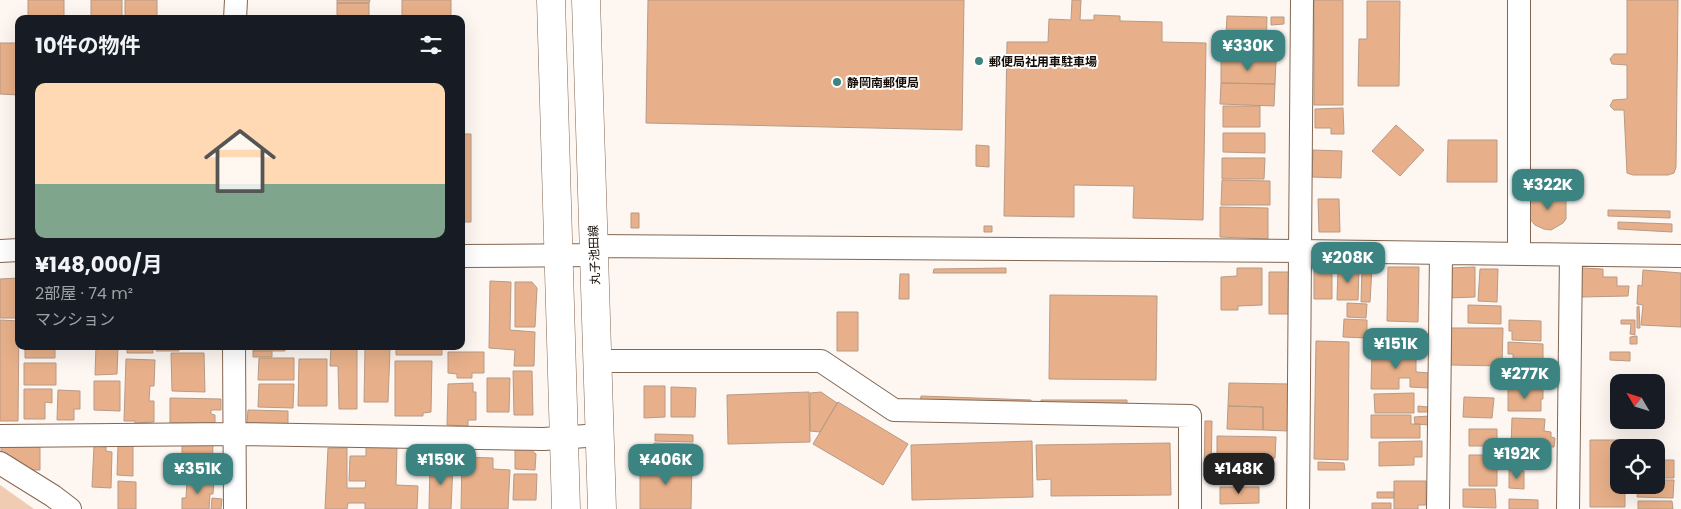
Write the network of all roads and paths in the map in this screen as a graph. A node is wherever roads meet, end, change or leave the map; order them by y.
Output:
1 (236, 0) edge
2 (552, 0) edge
3 (586, 0) edge
4 (1302, 0) edge
5 (1519, 0) edge
6 (235, 15) edge
7 (0, 250) edge
8 (15, 250) edge
9 (594, 251) junction
10 (1299, 251) junction
11 (1441, 253) junction
12 (1518, 254) junction
13 (1571, 255) junction
14 (465, 256) edge
15 (548, 256) junction
16 (1681, 256) edge
17 (234, 350) edge
18 (598, 361) junction
19 (234, 434) junction
20 (600, 435) junction
21 (0, 436) edge
22 (564, 438) junction
23 (0, 464) edge
24 (70, 509) edge
25 (235, 509) edge
26 (566, 509) edge
27 (602, 509) edge
28 (1190, 509) edge
29 (1298, 509) edge
30 (1438, 509) edge
31 (1568, 509) edge

1 - 6 street
2 - 15 street
3 - 9 street, 丸子池田線
4 - 10 street
5 - 12 street
7 - 8 street
9 - 10 street
9 - 15 street
9 - 18 street, 丸子池田線
10 - 11 street
10 - 29 street
11 - 12 street
11 - 30 street
12 - 13 street
13 - 16 street
13 - 31 street
14 - 15 street
15 - 22 street
17 - 19 street
18 - 20 street, 丸子池田線
18 - 28 street
19 - 21 street
19 - 22 street
19 - 25 street
20 - 22 street
20 - 27 street, 丸子池田線
22 - 26 street
23 - 24 street

